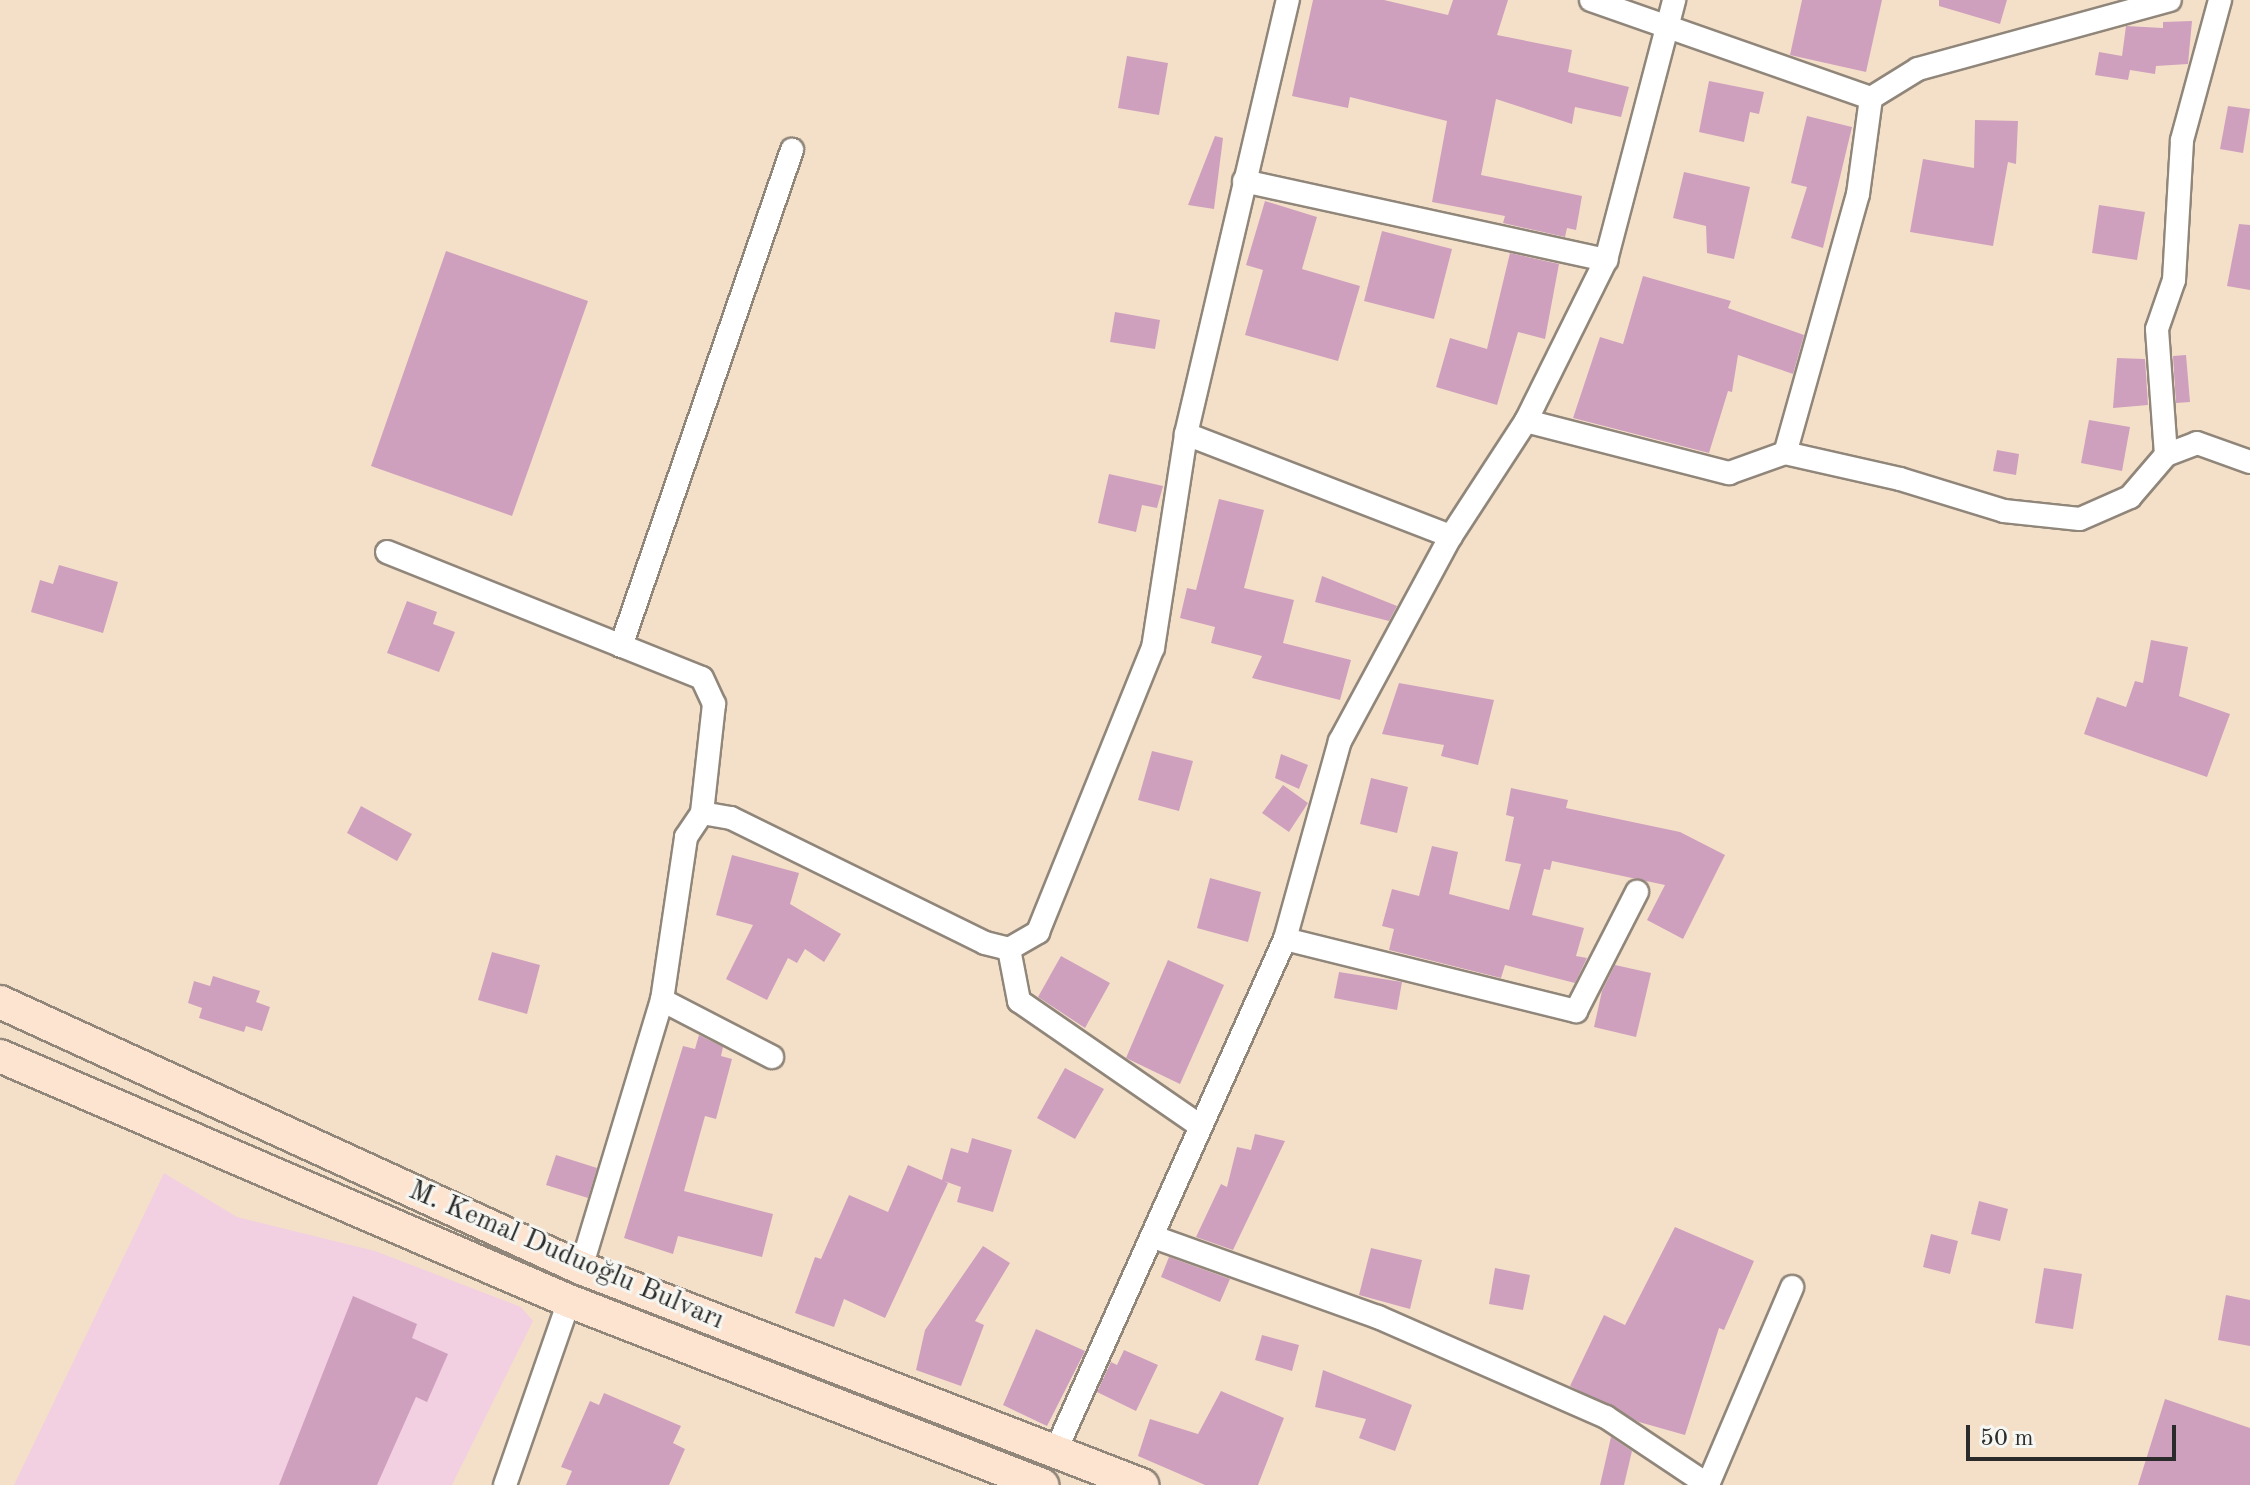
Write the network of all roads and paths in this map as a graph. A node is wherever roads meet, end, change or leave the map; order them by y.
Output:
1 (1288, 0) edge
2 (1591, 0) edge
3 (1674, 0) edge
4 (2170, 0) edge
5 (2220, 0) edge
6 (1664, 27) junction
7 (1871, 98) junction
8 (792, 150) dead end
9 (1244, 181) junction
10 (1606, 260) junction
11 (1526, 421) junction
12 (1186, 434) junction
13 (1785, 453) junction
14 (2166, 455) junction
15 (2250, 462) edge
16 (1451, 536) junction
17 (387, 552) dead end
18 (621, 646) junction
19 (702, 813) junction
20 (1637, 892) dead end
21 (1285, 939) junction
22 (1009, 949) junction
23 (662, 1000) junction
24 (0, 1002) edge
25 (0, 1056) edge
26 (772, 1057) dead end
27 (1200, 1126) junction
28 (1154, 1237) junction
29 (581, 1268) junction
30 (1792, 1287) dead end
31 (569, 1301) junction
32 (1056, 1450) junction
33 (1708, 1483) edge
34 (505, 1485) edge
35 (1040, 1485) edge
36 (1142, 1485) edge

1 - 9 street
2 - 6 street
3 - 6 street
4 - 7 street
5 - 14 street
6 - 7 street
6 - 10 street
7 - 13 street
8 - 18 street
9 - 10 street
9 - 12 street
10 - 11 street
11 - 13 street
11 - 16 street
12 - 16 street
12 - 22 street
13 - 14 street
14 - 15 street
16 - 21 street
17 - 18 street
18 - 19 street
19 - 22 street
19 - 23 street
20 - 21 street
21 - 27 street
22 - 27 street
23 - 26 street
23 - 29 street
24 - 29 street, M. Kemal Duduoğlu Bulvarı
25 - 31 street, M. Kemal Duduoğlu Bulvarı
27 - 28 street
28 - 32 street
28 - 33 street
29 - 31 street
29 - 32 street, M. Kemal Duduoğlu Bulvarı
30 - 33 street
31 - 34 street
31 - 35 street, M. Kemal Duduoğlu Bulvarı
32 - 35 street
32 - 36 street, M. Kemal Duduoğlu Bulvarı

